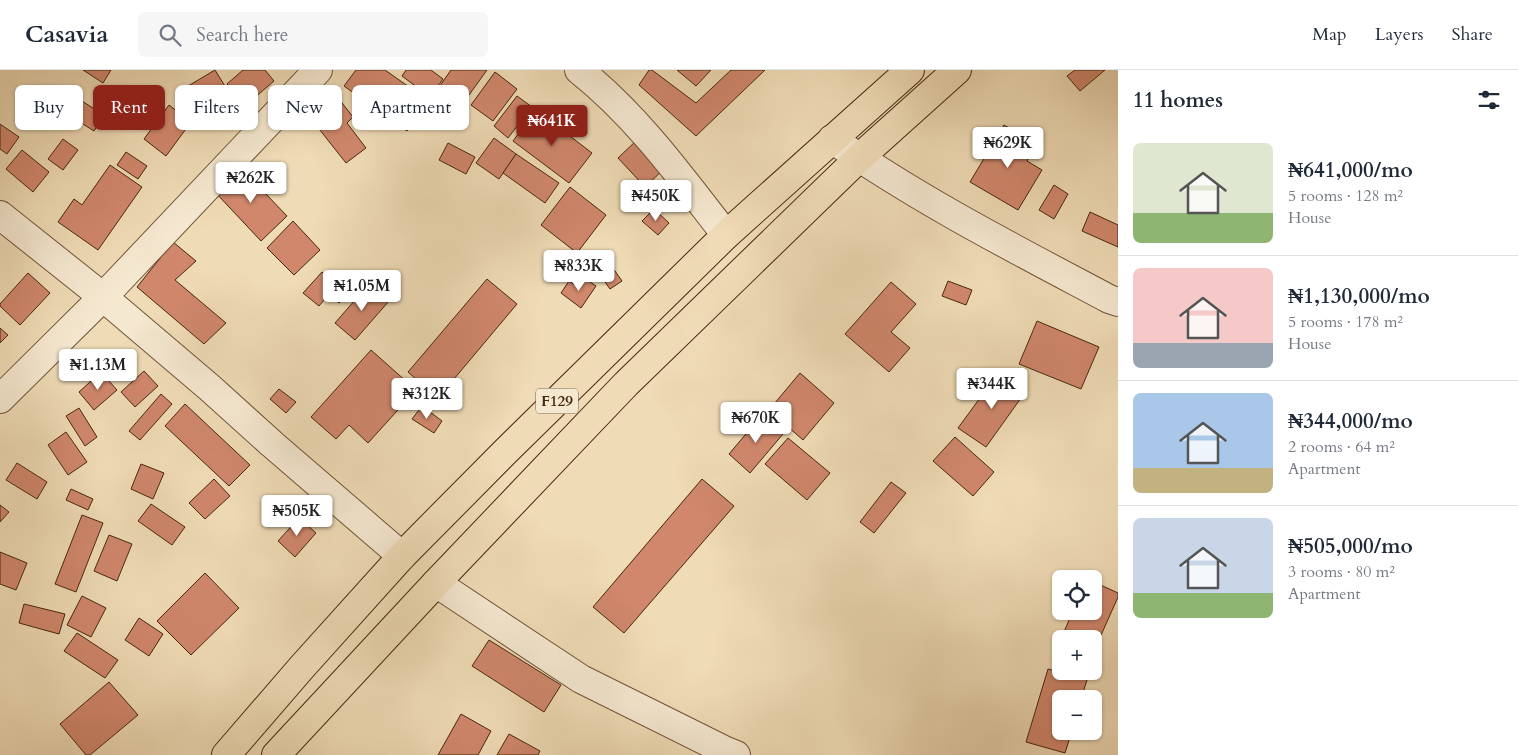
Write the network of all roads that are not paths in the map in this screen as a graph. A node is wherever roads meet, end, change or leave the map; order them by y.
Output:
1 (318, 70) edge
2 (579, 70) edge
3 (910, 70) edge
4 (957, 70) edge
5 (832, 139) junction
6 (859, 158) junction
7 (0, 215) edge
8 (726, 235) junction
9 (103, 297) junction
10 (1118, 302) edge
11 (0, 399) edge
12 (402, 556) junction
13 (436, 583) junction
14 (226, 755) edge
15 (276, 755) edge
16 (736, 755) edge

1 - 9 street
2 - 8 street
3 - 5 main road, F129
4 - 6 main road, F129
5 - 6 street
5 - 8 main road, F129
6 - 10 street
6 - 13 main road, F129
7 - 9 street
8 - 12 main road, F129
9 - 11 street
9 - 12 street
12 - 14 main road, F129
13 - 15 main road, F129
13 - 16 street

